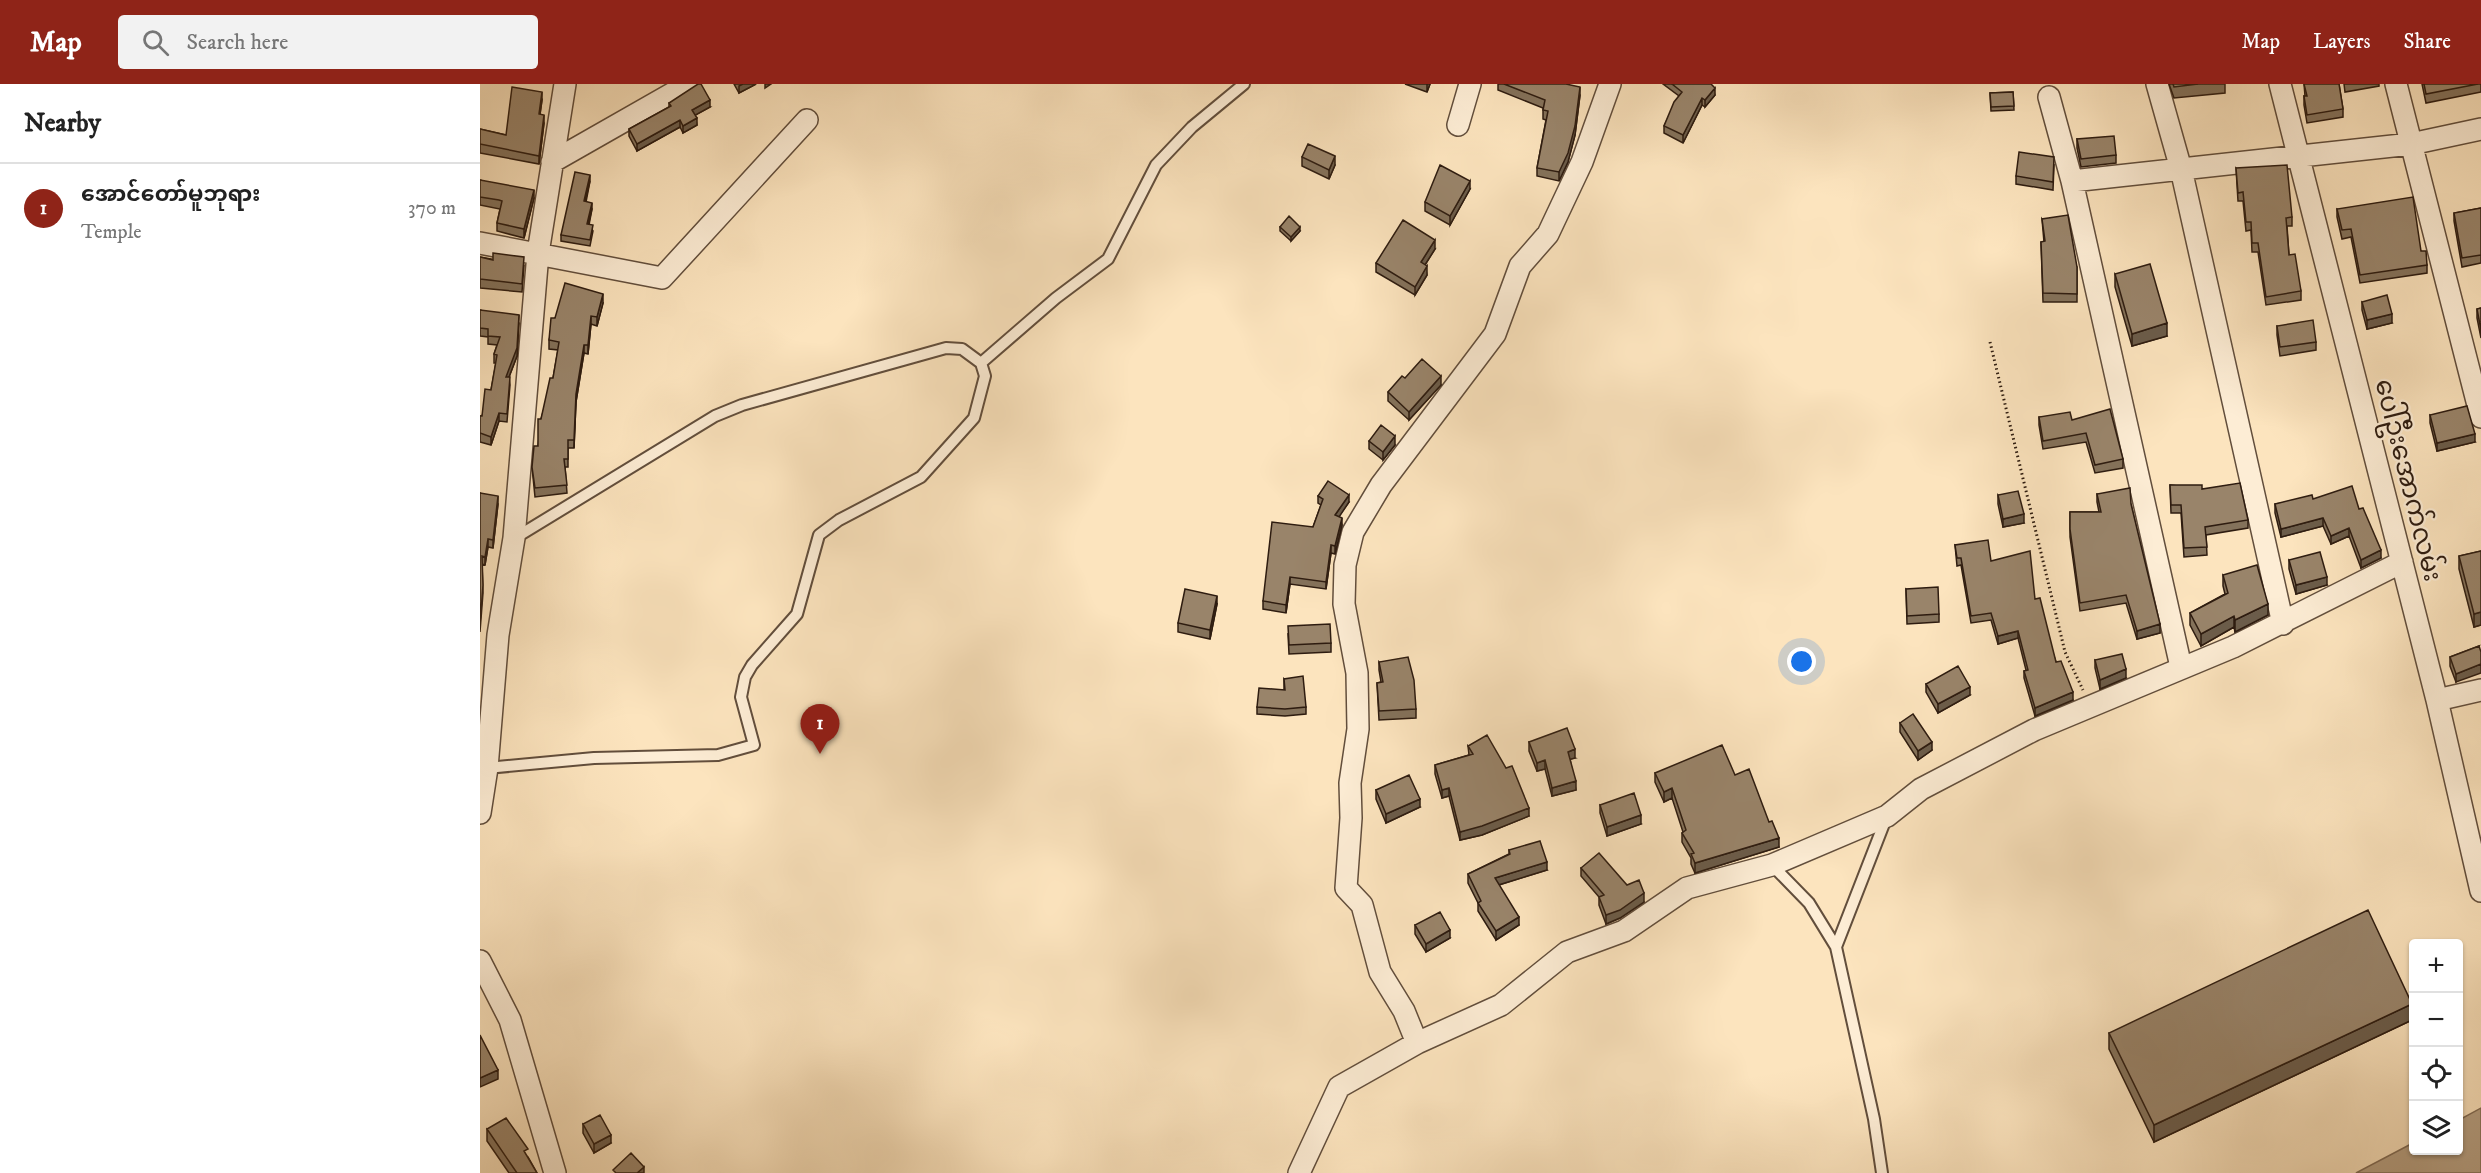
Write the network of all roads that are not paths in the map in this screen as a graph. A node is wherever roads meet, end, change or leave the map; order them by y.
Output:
1 (565, 84) edge
2 (689, 84) edge
3 (1244, 84) edge
4 (1470, 84) edge
5 (1610, 84) edge
6 (2157, 84) edge
7 (2280, 84) edge
8 (2396, 84) edge
9 (2049, 97) dead end
10 (807, 120) dead end
11 (1458, 125) dead end
12 (2481, 129) edge
13 (2411, 144) junction
14 (2300, 157) junction
15 (552, 162) junction
16 (2181, 169) junction
17 (2072, 181) junction
18 (480, 243) edge
19 (538, 253) junction
20 (981, 363) junction
21 (2481, 417) edge
22 (514, 538) junction
23 (2402, 562) junction
24 (2283, 624) junction
25 (2181, 667) junction
26 (2481, 690) edge
27 (2437, 700) junction
28 (484, 769) edge
29 (480, 813) edge
30 (1887, 816) junction
31 (1772, 865) junction
32 (2481, 891) edge
33 (1836, 947) junction
34 (480, 961) edge
35 (1418, 1044) junction
36 (555, 1173) edge
37 (1299, 1173) edge
38 (1882, 1173) edge

1 - 15 street
2 - 15 street
3 - 20 lane
4 - 11 street
5 - 35 street
6 - 16 street
7 - 14 street, ပေါ်ဦးအောက်လမ်း
8 - 13 street
9 - 17 street
10 - 19 street
12 - 13 street
13 - 14 street
13 - 21 street
14 - 16 street
14 - 23 street, ပေါ်ဦးအောက်လမ်း
15 - 19 street
16 - 17 street
16 - 24 street
17 - 25 street
18 - 19 street
19 - 22 street
20 - 22 lane
20 - 28 lane
22 - 28 street
23 - 24 street
23 - 27 street, ပေါ်ဦးအောက်လမ်း
24 - 25 street
25 - 30 street
26 - 27 street
27 - 32 street, ပေါ်ဦးအောက်လမ်း
28 - 29 street
30 - 31 street
30 - 33 lane
31 - 33 lane
31 - 35 street
33 - 38 lane
34 - 36 street
35 - 37 street

